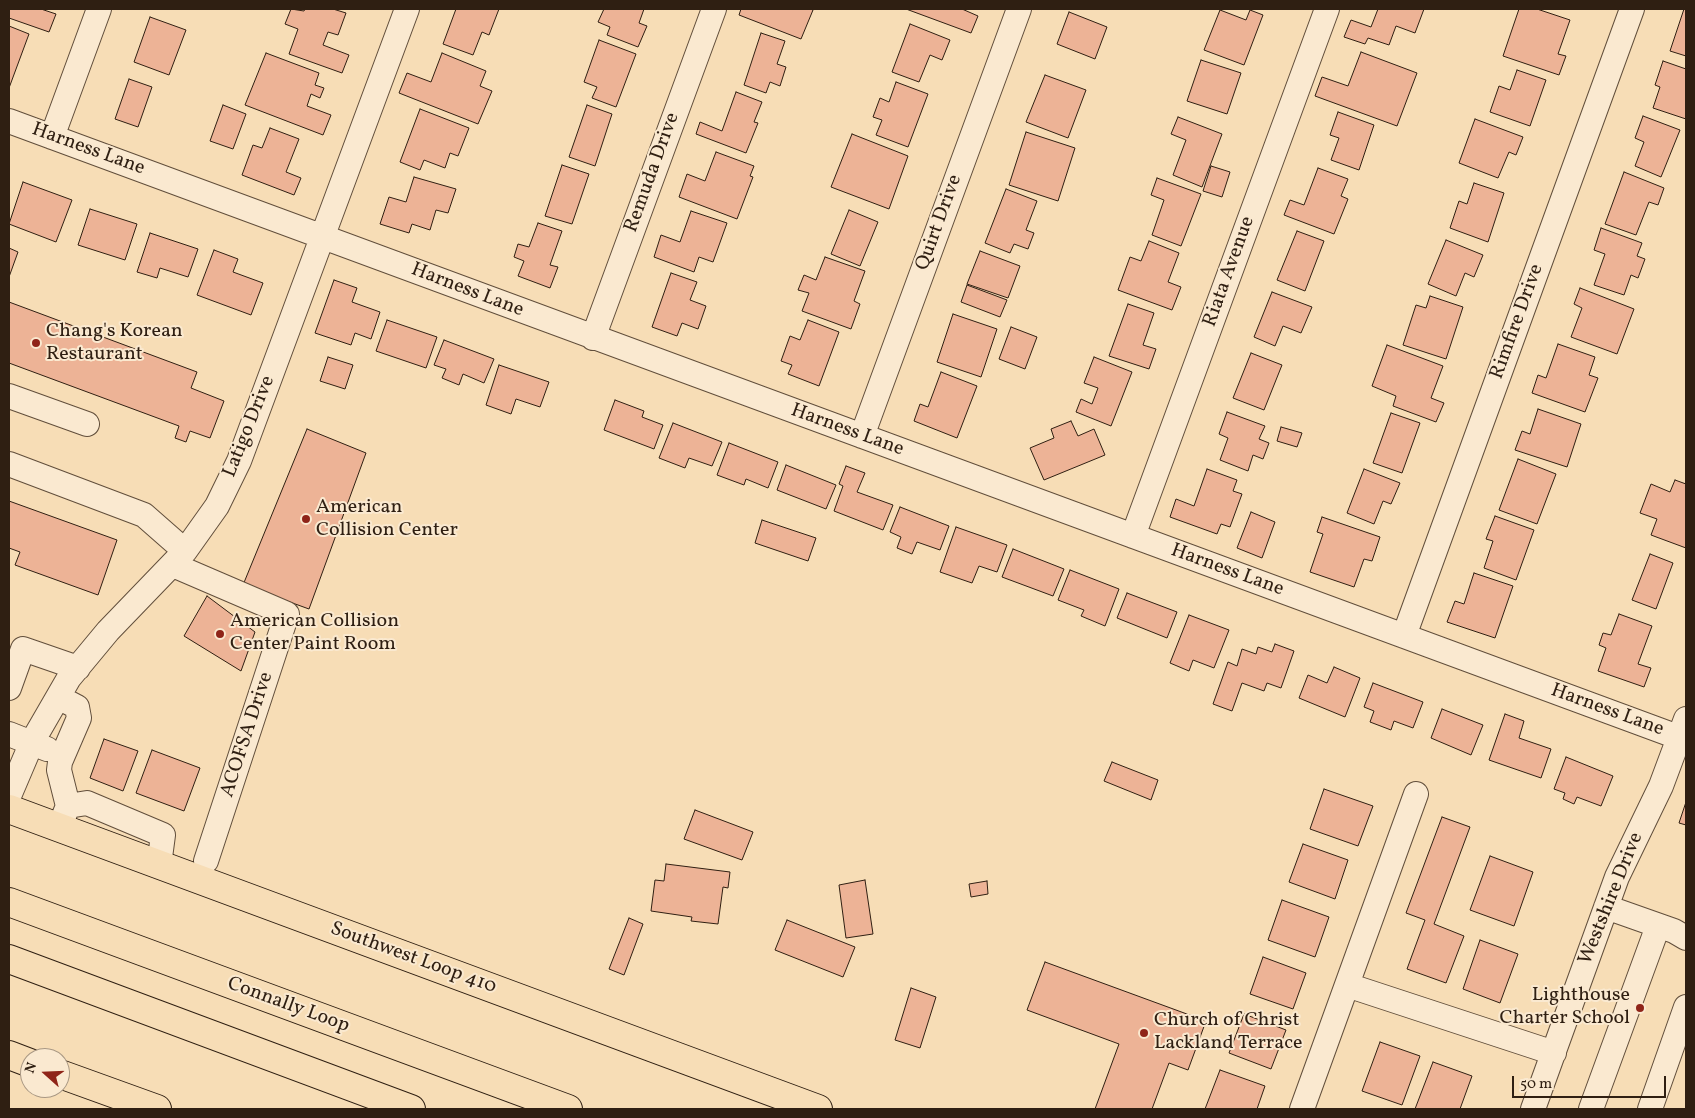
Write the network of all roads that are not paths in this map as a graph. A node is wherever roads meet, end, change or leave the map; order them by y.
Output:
1 (99, 9) edge
2 (407, 9) edge
3 (714, 9) edge
4 (1019, 9) edge
5 (1327, 9) edge
6 (1632, 9) edge
7 (9, 121) edge
8 (52, 137) junction
9 (323, 236) junction
10 (593, 338) junction
11 (9, 396) edge
12 (87, 424) dead end
13 (862, 436) junction
14 (9, 464) edge
15 (1133, 536) junction
16 (179, 558) junction
17 (1404, 636) junction
18 (78, 668) junction
19 (9, 688) edge
20 (58, 698) junction
21 (1684, 732) edge
22 (9, 734) edge
23 (32, 742) junction
24 (62, 756) junction
25 (1416, 794) dead end
26 (9, 796) edge
27 (9, 810) edge
28 (63, 817) junction
29 (206, 861) dead end
30 (9, 902) edge
31 (1606, 907) junction
32 (1658, 926) junction
33 (1685, 937) edge
34 (9, 959) edge
35 (1347, 986) junction
36 (1686, 1007) edge
37 (1554, 1053) junction
38 (70, 1079) edge
39 (124, 1104) edge
40 (157, 1109) edge
41 (411, 1109) edge
42 (568, 1109) edge
43 (818, 1109) edge
44 (1302, 1109) edge
45 (1533, 1109) edge
46 (1591, 1109) edge
47 (1650, 1109) edge

1 - 8 street
2 - 9 street, Latigo Drive
3 - 10 street, Remuda Drive
4 - 13 street, Quirt Drive
5 - 15 street, Riata Avenue
6 - 17 street, Rimfire Drive
7 - 8 street, Harness Lane
8 - 9 street, Harness Lane
9 - 10 street, Harness Lane
9 - 16 street, Latigo Drive
10 - 13 street, Harness Lane
11 - 12 street
13 - 15 street, Harness Lane
14 - 16 street
15 - 17 street, Harness Lane
16 - 18 street, Latigo Drive
16 - 29 street, ACOFSA Drive
17 - 21 street, Harness Lane
18 - 19 street
18 - 20 street, Latigo Drive
20 - 23 street, Latigo Drive
20 - 24 street
21 - 31 street, Westshire Drive
22 - 23 street
23 - 24 street
23 - 26 street, Latigo Drive
24 - 28 street
25 - 35 street
27 - 28 main road, Southwest Loop 410
28 - 43 main road, Southwest Loop 410
30 - 42 main road, Connally Loop
31 - 32 street
31 - 37 street, Westshire Drive
32 - 33 street
32 - 46 street
34 - 41 main road
35 - 37 street
35 - 44 street
36 - 47 street
37 - 45 street, Westshire Drive
38 - 39 main road
39 - 40 main road

